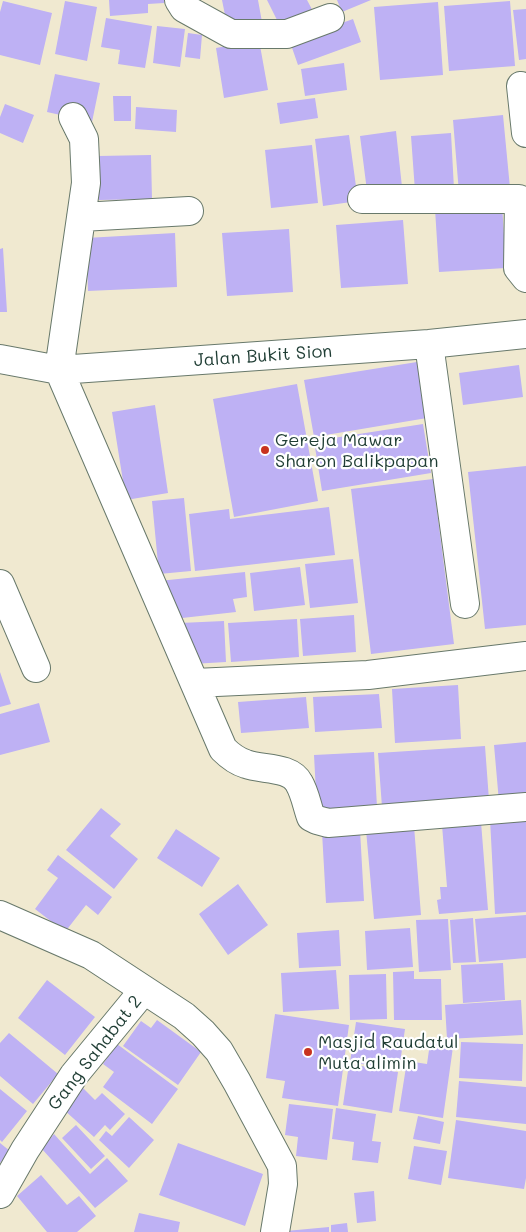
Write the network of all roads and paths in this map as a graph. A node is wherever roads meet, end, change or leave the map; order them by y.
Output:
1 (179, 0) edge
2 (330, 18) dead end
3 (521, 86) dead end
4 (73, 117) dead end
5 (526, 133) edge
6 (522, 191) edge
7 (362, 199) dead end
8 (189, 211) dead end
9 (81, 217) junction
10 (526, 278) edge
11 (526, 334) edge
12 (429, 344) junction
13 (0, 359) edge
14 (59, 370) junction
15 (0, 584) edge
16 (465, 604) dead end
17 (526, 656) edge
18 (36, 668) dead end
19 (195, 683) junction
20 (526, 807) edge
21 (0, 915) edge
22 (144, 990) junction
23 (0, 1194) edge
24 (275, 1232) edge

1 - 2 street
3 - 5 street
4 - 9 street
6 - 7 street
6 - 10 street
8 - 9 street
9 - 14 street
11 - 12 street, Jalan Bukit Sion
12 - 14 street, Jalan Bukit Sion
12 - 16 street
13 - 14 street, Jalan Bukit Sion
14 - 19 street
15 - 18 street
17 - 19 street
19 - 20 street
21 - 22 street
22 - 23 street, Gang Sahabat 2
22 - 24 street

